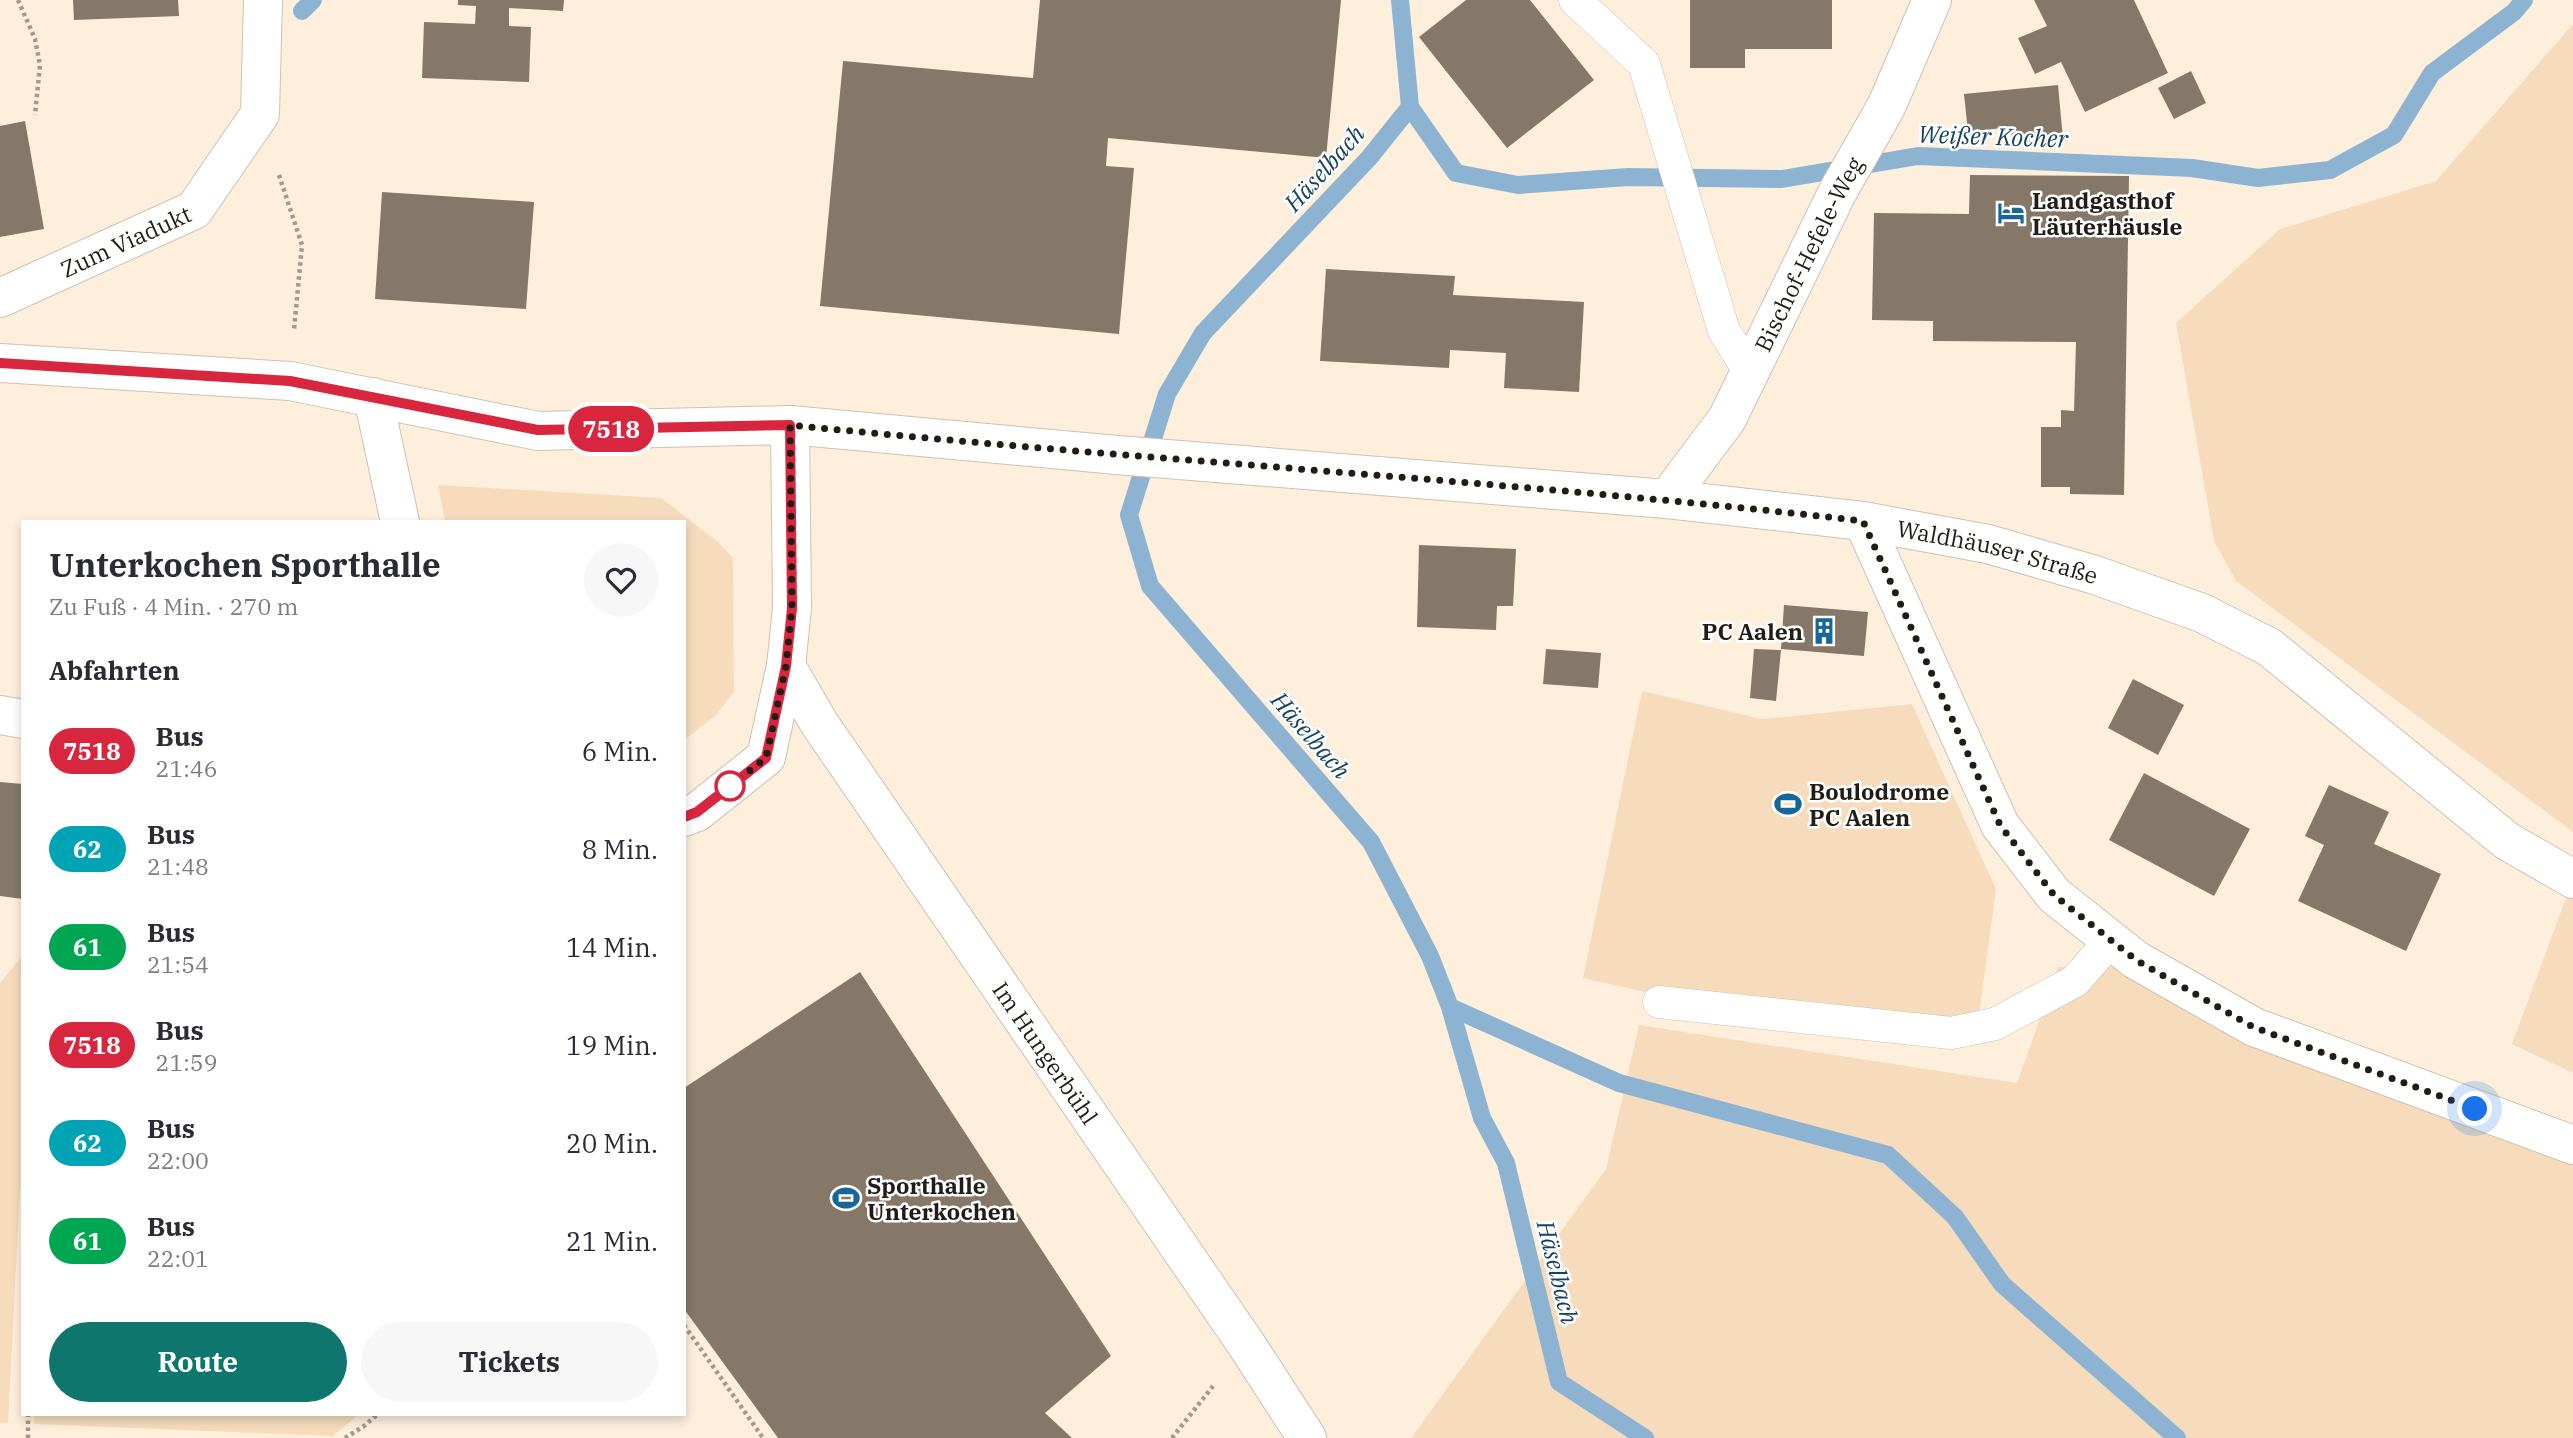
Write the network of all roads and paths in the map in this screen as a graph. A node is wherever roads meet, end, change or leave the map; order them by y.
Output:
1 (18, 0) edge
2 (263, 0) edge
3 (1575, 0) edge
4 (1932, 0) edge
5 (260, 114) junction
6 (35, 115) dead end
7 (0, 298) edge
8 (0, 363) edge
9 (1750, 372) junction
10 (290, 381) junction
11 (373, 397) junction
12 (790, 425) junction
13 (1667, 499) junction
14 (400, 520) edge
15 (1863, 521) junction
16 (786, 666) junction
17 (0, 715) edge
18 (21, 719) edge
19 (686, 816) edge
20 (2572, 878) edge
21 (2112, 940) junction
22 (1659, 1002) dead end
23 (2573, 1145) edge
24 (686, 1328) edge
25 (1246, 1344) junction
26 (28, 1416) edge
27 (376, 1416) edge
28 (27, 1438) edge
29 (345, 1438) edge
30 (763, 1438) edge
31 (1172, 1438) edge
32 (1307, 1438) edge

1 - 6 path
2 - 5 street
3 - 9 lane
4 - 9 street, Bischof-Hefele-Weg
5 - 7 street, Zum Viadukt
5 - 10 path
8 - 10 street, Waldhäuser Straße
9 - 13 street, Bischof-Hefele-Weg
10 - 11 street, Waldhäuser Straße
11 - 12 street, Waldhäuser Straße
11 - 14 street
12 - 13 street, Waldhäuser Straße
12 - 16 street
13 - 15 street, Waldhäuser Straße
15 - 20 street, Waldhäuser Straße
15 - 21 street
16 - 19 street
16 - 25 street, Im Hungerbühl
17 - 18 street
21 - 22 lane
21 - 23 street
24 - 30 path
25 - 31 path
25 - 32 street, Im Hungerbühl
26 - 28 path
27 - 29 path

